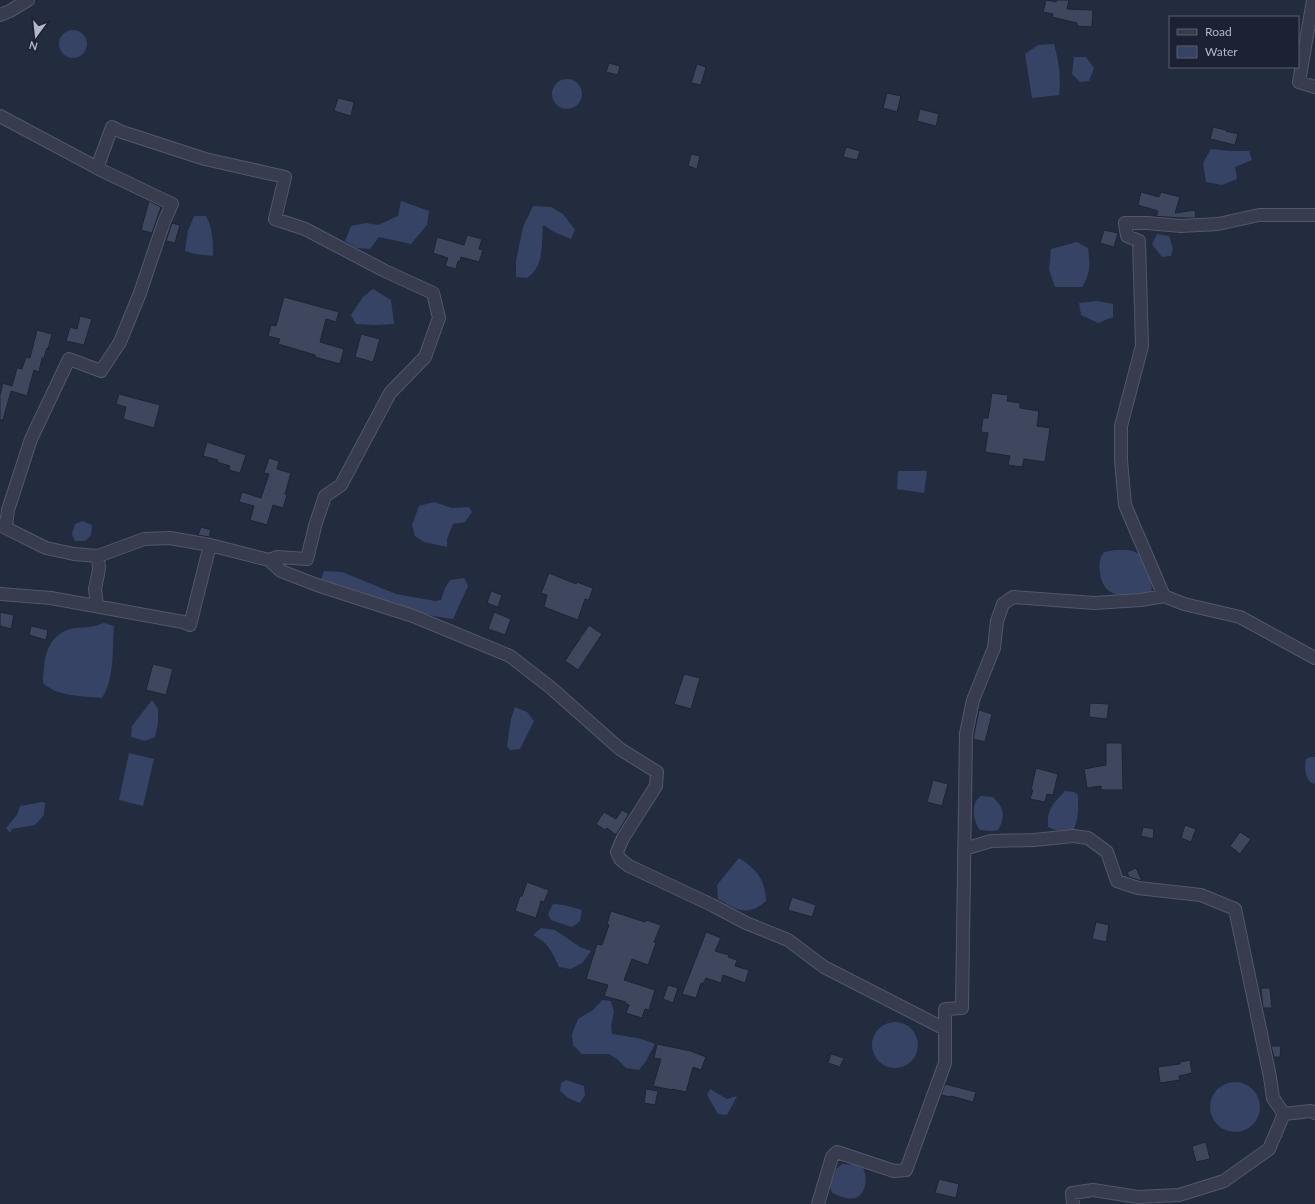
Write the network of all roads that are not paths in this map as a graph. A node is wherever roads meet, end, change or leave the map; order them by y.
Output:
1 (28, 0) edge
2 (1314, 0) edge
3 (0, 15) edge
4 (1315, 87) edge
5 (0, 116) edge
6 (97, 168) junction
7 (1315, 215) edge
8 (3, 526) edge
9 (210, 545) junction
10 (98, 556) junction
11 (269, 560) junction
12 (0, 594) edge
13 (1164, 596) junction
14 (97, 606) junction
15 (1315, 658) edge
16 (964, 849) junction
17 (945, 1029) junction
18 (1315, 1113) edge
19 (1284, 1114) junction
20 (818, 1204) edge
21 (1073, 1204) edge

1 - 3 street
2 - 4 street
5 - 6 street
6 - 8 street
6 - 11 street
7 - 13 street
8 - 10 street
9 - 10 street
9 - 11 street
9 - 14 street
10 - 14 street
11 - 17 street
12 - 14 street
13 - 15 street
13 - 16 street
16 - 17 street
16 - 19 street
17 - 20 street
18 - 19 street
19 - 21 street

